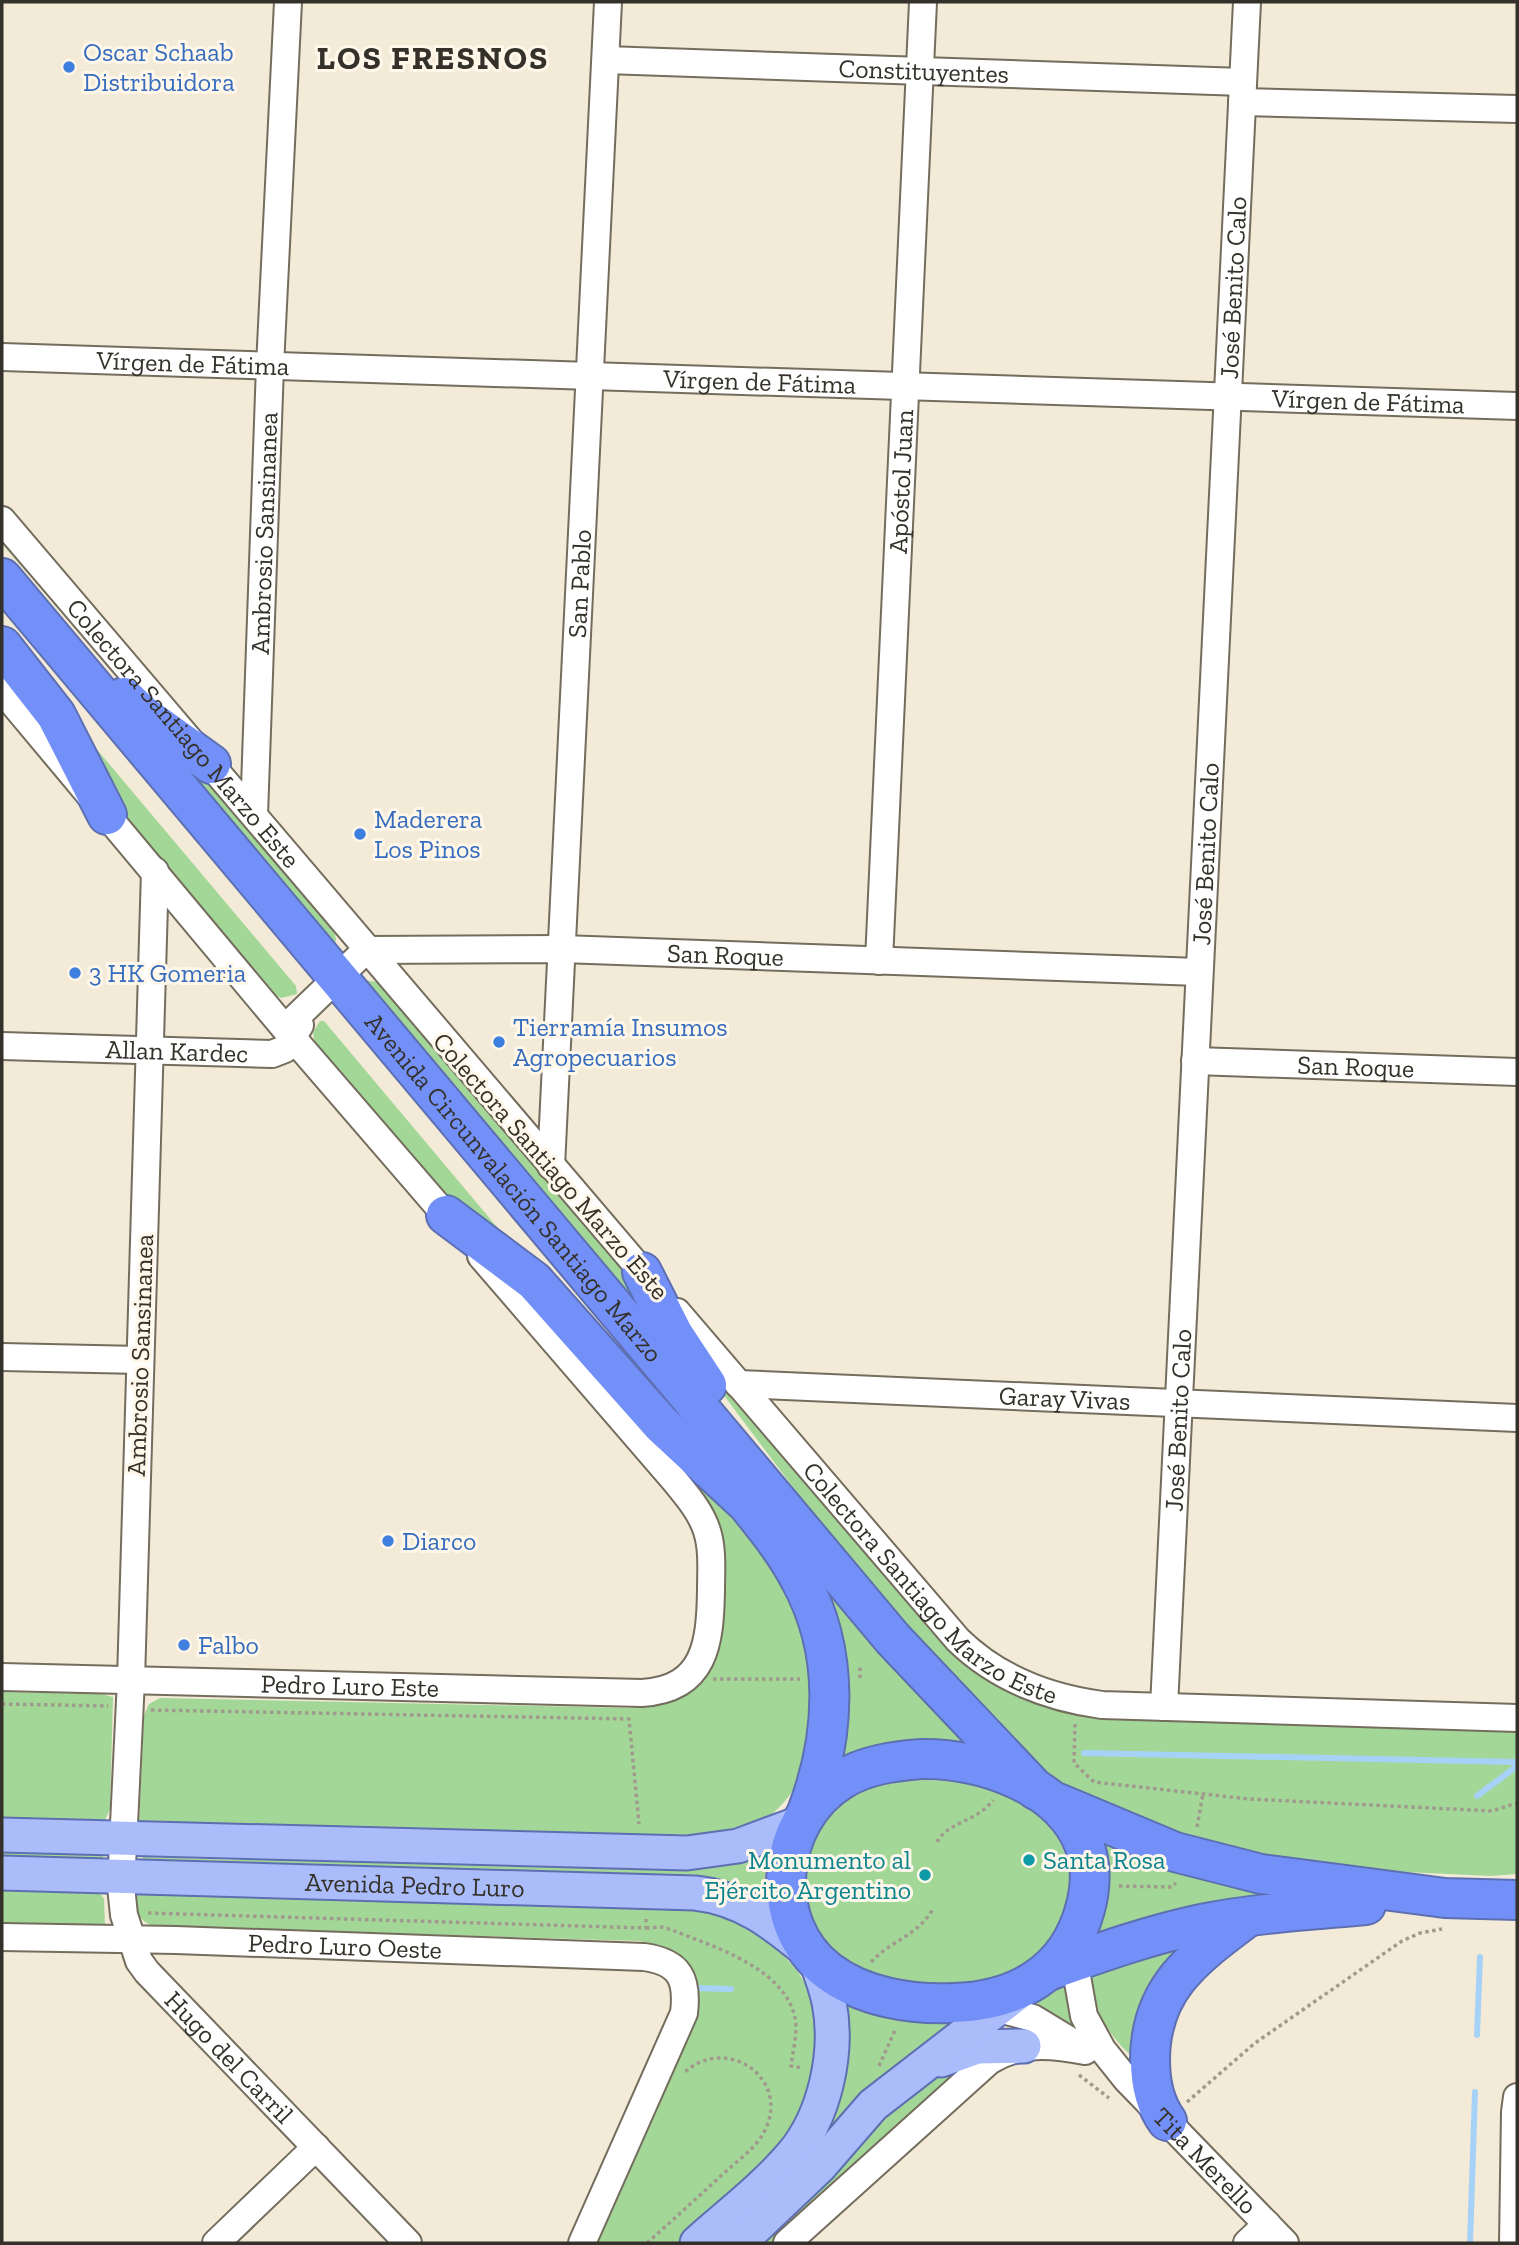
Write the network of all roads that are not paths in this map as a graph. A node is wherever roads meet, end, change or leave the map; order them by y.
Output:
1 (288, 2) edge
2 (608, 2) edge
3 (923, 2) edge
4 (1247, 2) edge
5 (606, 61) junction
6 (920, 71) junction
7 (1242, 92) junction
8 (1517, 109) edge
9 (2, 357) edge
10 (270, 366) junction
11 (590, 376) junction
12 (905, 386) junction
13 (1227, 397) junction
14 (1517, 406) edge
15 (2, 520) edge
16 (2, 558) edge
17 (2, 578) edge
18 (2, 617) edge
19 (2, 646) edge
20 (2, 690) edge
21 (211, 764) junction
22 (107, 815) junction
23 (254, 815) junction
24 (155, 871) junction
25 (562, 949) junction
26 (366, 950) junction
27 (879, 961) junction
28 (1199, 972) junction
29 (328, 986) junction
30 (289, 1032) junction
31 (2, 1046) edge
32 (149, 1051) junction
33 (1195, 1061) junction
34 (1517, 1072) edge
35 (551, 1166) junction
36 (446, 1215) junction
37 (642, 1272) junction
38 (2, 1357) edge
39 (140, 1360) junction
40 (738, 1384) junction
41 (1179, 1403) junction
42 (1517, 1418) edge
43 (743, 1500) junction
44 (838, 1573) junction
45 (2, 1677) edge
46 (131, 1680) junction
47 (1164, 1707) junction
48 (1517, 1718) edge
49 (1028, 1796) junction
50 (803, 1817) junction
51 (2, 1835) edge
52 (123, 1838) junction
53 (2, 1873) edge
54 (121, 1876) junction
55 (1517, 1900) edge
56 (1448, 1913) junction
57 (1249, 1916) junction
58 (2, 1937) edge
59 (132, 1940) junction
60 (814, 1958) junction
61 (1056, 1965) junction
62 (984, 2005) junction
63 (1024, 2046) junction
64 (1079, 2061) junction
65 (917, 2070) junction
66 (1119, 2090) junction
67 (1517, 2097) edge
68 (1174, 2115) junction
69 (316, 2147) junction
70 (1267, 2224) junction
71 (216, 2243) edge
72 (408, 2243) edge
73 (582, 2243) edge
74 (697, 2243) edge
75 (739, 2243) edge
76 (788, 2243) edge
77 (1247, 2243) edge
78 (1285, 2243) edge
79 (1513, 2243) edge

1 - 10 street, Ambrosio Sansinanea
2 - 5 street, San Pablo
3 - 6 street, Apóstol Juan
4 - 7 street, José Benito Calo
5 - 6 street, Constituyentes
5 - 11 street, San Pablo
6 - 7 street, Constituyentes
6 - 12 street, Apóstol Juan
7 - 8 street, Constituyentes
7 - 13 street, José Benito Calo
9 - 10 street, Vírgen de Fátima
10 - 11 street, Vírgen de Fátima
10 - 23 street, Ambrosio Sansinanea
11 - 12 street, Vírgen de Fátima
11 - 25 street, San Pablo
12 - 13 street, Vírgen de Fátima
12 - 27 street, Apóstol Juan
13 - 14 street, Vírgen de Fátima
13 - 28 street, José Benito Calo
15 - 21 street, Colectora Santiago Marzo Este
16 - 21 highway
17 - 29 highway, Avenida Circunvalación Santiago Marzo
18 - 29 highway, Avenida Circunvalación Santiago Marzo
19 - 22 highway
20 - 22 street
21 - 23 street, Colectora Santiago Marzo Este
22 - 24 street
23 - 26 street, Colectora Santiago Marzo Este
24 - 30 street
24 - 32 street, Ambrosio Sansinanea
25 - 26 street, San Roque
25 - 27 street, San Roque
25 - 35 street, San Pablo
26 - 29 street
26 - 35 street, Colectora Santiago Marzo Este
27 - 28 street, San Roque
28 - 33 street, José Benito Calo
29 - 30 street
29 - 43 highway, Avenida Circunvalación Santiago Marzo
29 - 44 highway, Avenida Circunvalación Santiago Marzo
30 - 32 street, Allan Kardec
30 - 36 street
31 - 32 street, Allan Kardec
32 - 39 street, Ambrosio Sansinanea
33 - 34 street, San Roque
33 - 41 street, José Benito Calo
35 - 37 street, Colectora Santiago Marzo Este
36 - 43 highway
36 - 46 street, Pedro Luro Este
37 - 40 street, Colectora Santiago Marzo Este
37 - 44 highway
38 - 39 street
39 - 46 street, Ambrosio Sansinanea
40 - 41 street, Garay Vivas
40 - 47 street, Colectora Santiago Marzo Este
41 - 42 street, Garay Vivas
41 - 47 street, José Benito Calo
43 - 50 highway, Avenida Circunvalación Santiago Marzo
44 - 49 highway, Avenida Circunvalación Santiago Marzo
45 - 46 street, Pedro Luro Este
46 - 52 street, Ambrosio Sansinanea
47 - 48 street, Colectora Santiago Marzo Este
49 - 50 highway
49 - 56 highway
49 - 61 highway, Avenida Circunvalación Santiago Marzo
50 - 52 main road, Avenida Pedro Luro
50 - 60 highway, Avenida Circunvalación Santiago Marzo
51 - 52 main road, Avenida Pedro Luro
52 - 54 street, Hugo del Carril
53 - 54 main road, Avenida Pedro Luro
54 - 59 street, Hugo del Carril
54 - 60 main road, Avenida Pedro Luro
55 - 56 highway
56 - 57 highway
57 - 61 highway
57 - 68 highway
58 - 59 street, Pedro Luro Oeste
59 - 69 street, Hugo del Carril
59 - 73 street, Pedro Luro Oeste
60 - 62 highway
60 - 74 main road
61 - 62 highway
61 - 66 street, Tita Merello
62 - 64 street, Tita Merello
62 - 65 main road
63 - 64 street
63 - 65 main road
63 - 76 street
64 - 66 street, Tita Merello
65 - 75 main road
66 - 68 street, Tita Merello
67 - 79 street
68 - 70 street, Tita Merello
69 - 71 street
69 - 72 street, Hugo del Carril
70 - 77 street
70 - 78 street, Tita Merello

